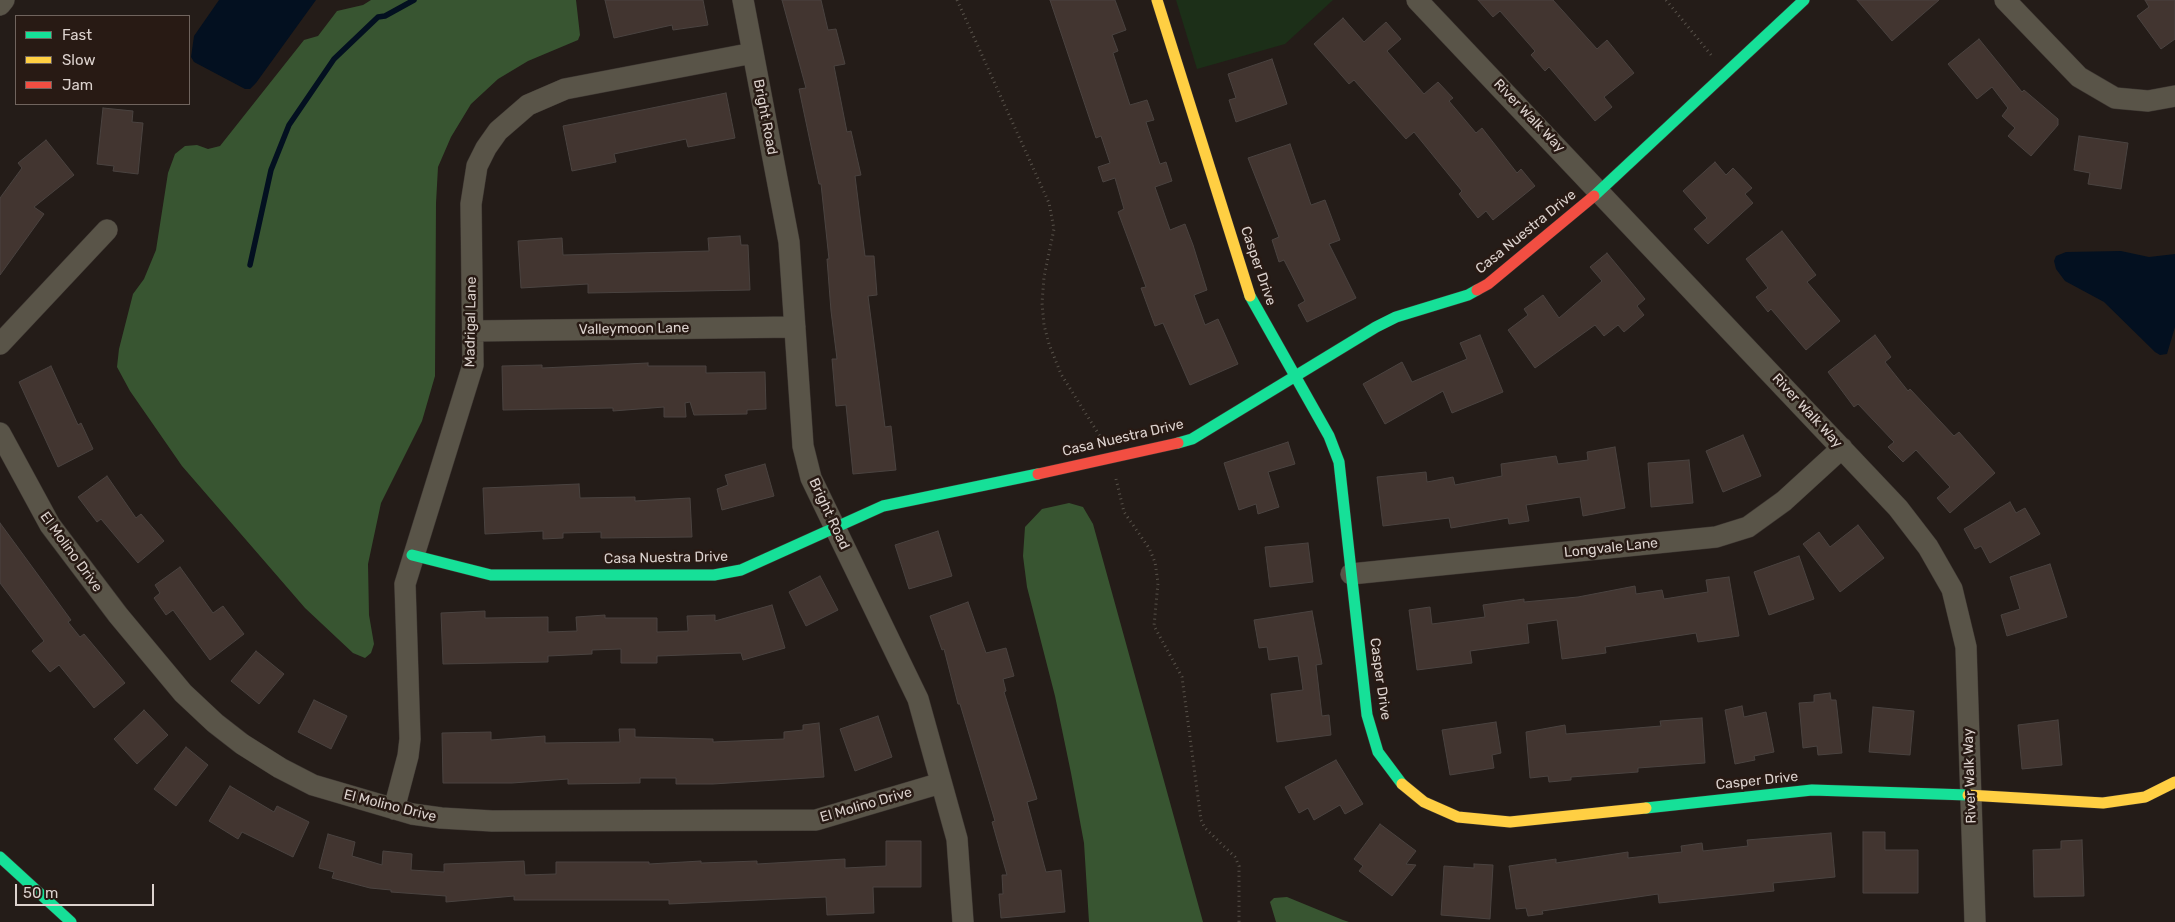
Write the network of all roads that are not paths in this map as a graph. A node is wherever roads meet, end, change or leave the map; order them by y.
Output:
1 (4, 0) edge
2 (743, 0) edge
3 (1157, 0) edge
4 (1418, 0) edge
5 (1804, 0) edge
6 (2005, 0) edge
7 (0, 5) edge
8 (753, 53) junction
9 (2175, 96) edge
10 (1600, 191) junction
11 (107, 230) dead end
12 (795, 327) junction
13 (473, 331) junction
14 (0, 344) edge
15 (1294, 376) junction
16 (0, 433) edge
17 (1842, 448) junction
18 (836, 528) junction
19 (412, 555) junction
20 (1351, 574) junction
21 (942, 782) junction
22 (2175, 782) edge
23 (1971, 795) junction
24 (394, 809) junction
25 (0, 857) edge
26 (71, 922) edge
27 (963, 922) edge
28 (1975, 922) edge

1 - 7 street
2 - 8 street, Bright Road
3 - 15 street, Casper Drive
4 - 10 street, River Walk Way
5 - 10 street, Casa Nuestra Drive
6 - 9 street
8 - 12 street, Bright Road
8 - 13 street, Madrigal Lane
10 - 15 street, Casa Nuestra Drive
10 - 17 street, River Walk Way
11 - 14 street
12 - 13 street, Valleymoon Lane
12 - 18 street, Bright Road
13 - 19 street, Madrigal Lane
15 - 18 street, Casa Nuestra Drive
15 - 20 street, Casper Drive
16 - 24 street, El Molino Drive
17 - 20 street, Longvale Lane
17 - 23 street, River Walk Way
18 - 19 street, Casa Nuestra Drive
18 - 21 street, Bright Road
19 - 24 street, Madrigal Lane
20 - 23 street, Casper Drive
21 - 24 street, El Molino Drive
21 - 27 street, Bright Road
22 - 23 street, Casper Drive
23 - 28 street, River Walk Way
25 - 26 street

